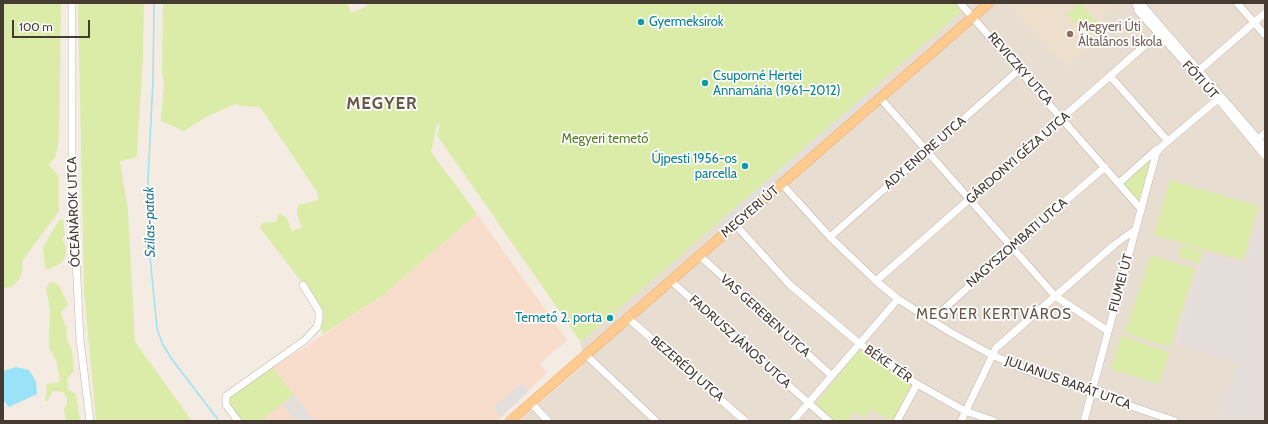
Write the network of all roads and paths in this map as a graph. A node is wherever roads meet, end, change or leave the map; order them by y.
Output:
1 (72, 3) edge
2 (960, 3) edge
3 (990, 3) edge
4 (1136, 3) edge
5 (1237, 3) edge
6 (1265, 13) edge
7 (973, 18) junction
8 (1254, 22) junction
9 (1159, 33) junction
10 (1265, 35) edge
11 (1020, 69) junction
12 (1197, 72) junction
13 (1110, 76) junction
14 (881, 98) junction
15 (1218, 99) junction
16 (1063, 118) junction
17 (1265, 133) edge
18 (1168, 141) junction
19 (1256, 141) junction
20 (1265, 146) edge
21 (1161, 147) junction
22 (926, 151) junction
23 (1265, 156) edge
24 (1105, 167) junction
25 (1118, 183) junction
26 (782, 184) junction
27 (969, 200) junction
28 (1141, 209) junction
29 (735, 224) junction
30 (1136, 229) junction
31 (830, 237) junction
32 (1011, 248) junction
33 (699, 255) junction
34 (671, 281) junction
35 (876, 281) junction
36 (303, 285) dead end
37 (1055, 296) junction
38 (898, 299) junction
39 (628, 318) junction
40 (931, 320) junction
41 (1108, 331) junction
42 (860, 344) junction
43 (586, 355) junction
44 (992, 355) junction
45 (832, 376) junction
46 (917, 384) junction
47 (1092, 392) junction
48 (531, 403) junction
49 (808, 403) junction
50 (966, 411) junction
51 (543, 419) edge
52 (90, 421) edge
53 (238, 421) edge
54 (510, 421) edge
55 (656, 421) edge
56 (745, 421) edge
57 (793, 421) edge
58 (829, 421) edge
59 (897, 421) edge
60 (961, 421) edge
61 (994, 421) edge
62 (1084, 421) edge
63 (1176, 421) edge

1 - 52 street, ÓCEÁNÁROK UTCA
2 - 7 street, REVICZKY UTCA
3 - 7 main road, MEGYERI ÚT
4 - 9 street, FÓTI ÚT
4 - 12 street, FÓTI ÚT
5 - 8 street
6 - 8 street
7 - 11 street, REVICZKY UTCA
7 - 14 main road, MEGYERI ÚT
8 - 10 street
8 - 12 street
9 - 12 street, FÓTI ÚT
9 - 13 street, GÁRDONYI GÉZA UTCA
11 - 16 street, REVICZKY UTCA
11 - 22 street, ADY ENDRE UTCA
12 - 15 street, FÓTI ÚT
12 - 19 street, FÓTI ÚT
13 - 16 street, GÁRDONYI GÉZA UTCA
13 - 18 street
14 - 22 street
14 - 26 main road, MEGYERI ÚT
15 - 18 street, FIUMEI ÚT
15 - 19 street, FÓTI ÚT
16 - 24 street, REVICZKY UTCA
16 - 27 street, GÁRDONYI GÉZA UTCA
17 - 19 street
18 - 21 street, FIUMEI ÚT
19 - 20 street, FÓTI ÚT
19 - 23 street, FÓTI ÚT
21 - 25 street, FIUMEI ÚT
21 - 28 street, FIUMEI ÚT
22 - 27 street
22 - 31 street, ADY ENDRE UTCA
24 - 25 street, REVICZKY UTCA
24 - 32 street, NAGYSZOMBATI UTCA
25 - 28 street, REVICZKY UTCA
26 - 29 main road, MEGYERI ÚT
26 - 31 street, JULIANUS BARÁT UTCA
27 - 32 street
27 - 35 street, GÁRDONYI GÉZA UTCA
28 - 30 street, FIUMEI ÚT
29 - 33 main road, MEGYERI ÚT
29 - 42 street
30 - 37 street
30 - 41 street, FIUMEI ÚT
31 - 35 street, JULIANUS BARÁT UTCA
32 - 37 street
32 - 40 street, NAGYSZOMBATI UTCA
33 - 34 main road, MEGYERI ÚT
33 - 45 street, VAS GEREBEN UTCA
34 - 39 main road, MEGYERI ÚT
34 - 49 street, FADRUSZ JÁNOS UTCA
35 - 38 street, JULIANUS BARÁT UTCA
36 - 53 street
37 - 41 street
37 - 44 street
38 - 40 street, JULIANUS BARÁT UTCA
38 - 42 street
39 - 43 main road, MEGYERI ÚT
39 - 56 street, BEZERÉDJ UTCA
40 - 44 street, JULIANUS BARÁT UTCA
41 - 47 street, FIUMEI ÚT
42 - 45 street, BÉKE TÉR
42 - 46 street, BÉKE TÉR
43 - 48 main road, MEGYERI ÚT
43 - 55 street
44 - 47 street, JULIANUS BARÁT UTCA
44 - 50 street
45 - 49 street, BÉKE TÉR
46 - 50 street
46 - 59 street, BÉKE TÉR
47 - 62 street, FIUMEI ÚT
47 - 63 street, JULIANUS BARÁT UTCA
48 - 51 street
48 - 54 main road, MEGYERI ÚT
49 - 57 street, BÉKE TÉR
49 - 58 street
50 - 60 street
50 - 61 street

